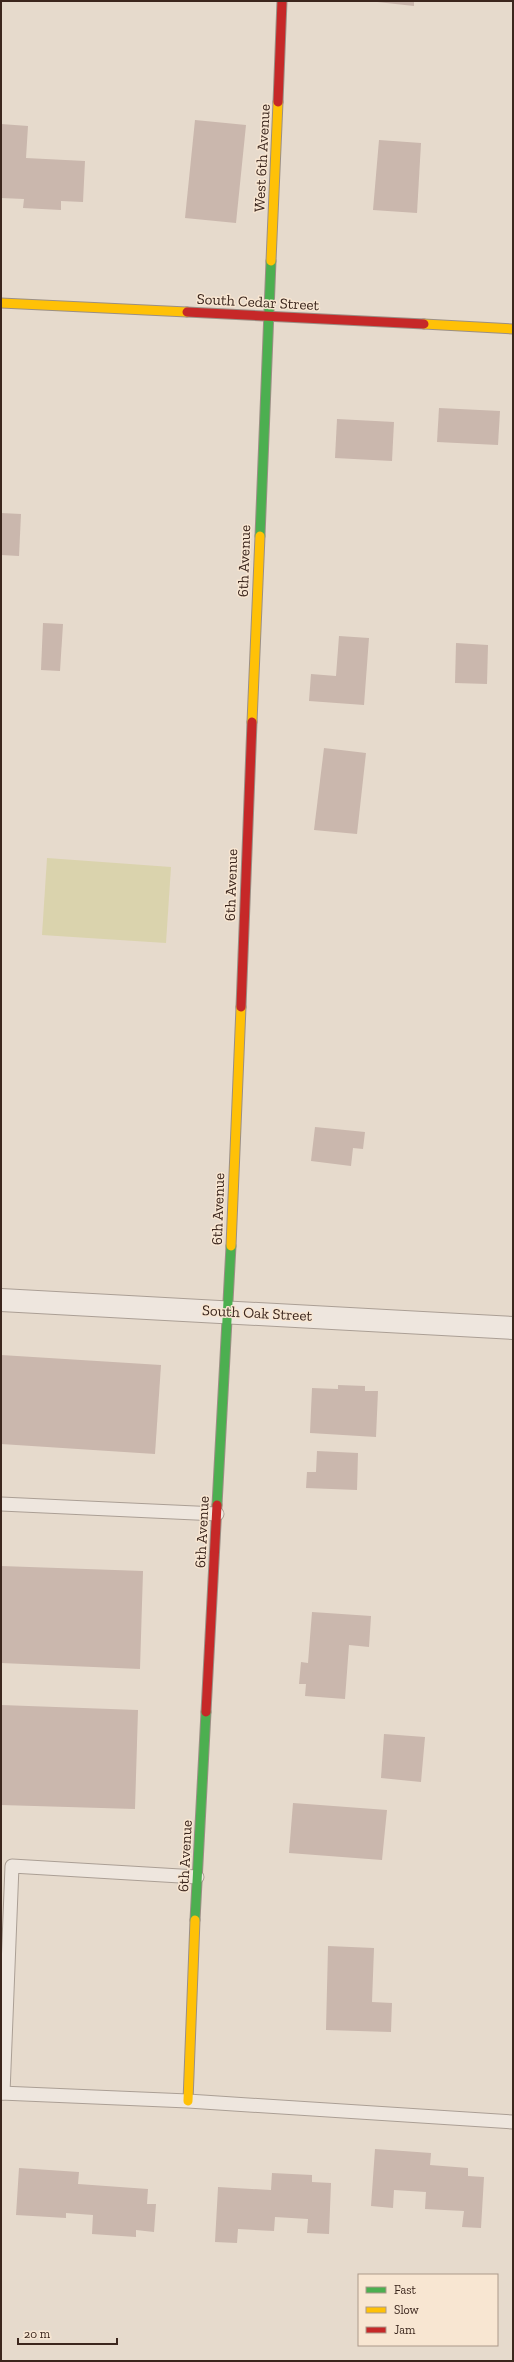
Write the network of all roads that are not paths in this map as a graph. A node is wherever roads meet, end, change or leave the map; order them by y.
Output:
1 (282, 1) edge
2 (1, 303) edge
3 (268, 317) junction
4 (513, 329) edge
5 (1, 1300) edge
6 (228, 1311) junction
7 (513, 1328) edge
8 (1, 1504) edge
9 (217, 1514) junction
10 (197, 1877) junction
11 (2, 2093) edge
12 (188, 2101) junction
13 (513, 2122) edge

1 - 3 street, West 6th Avenue
2 - 3 street, South Cedar Street
3 - 4 street, South Cedar Street
3 - 6 street, 6th Avenue
5 - 6 street, South Oak Street
6 - 7 street, South Oak Street
6 - 9 street, 6th Avenue
8 - 9 lane
9 - 10 street, 6th Avenue
10 - 11 lane
10 - 12 street, 6th Avenue
11 - 12 lane
12 - 13 lane

